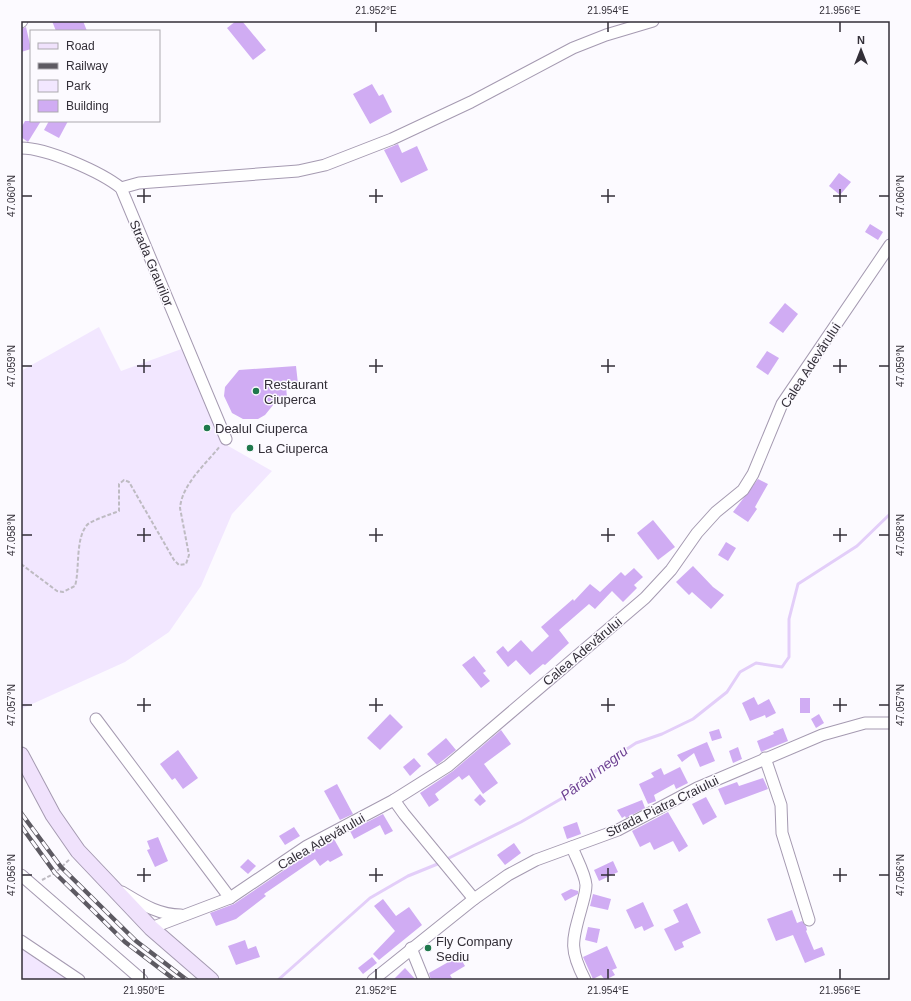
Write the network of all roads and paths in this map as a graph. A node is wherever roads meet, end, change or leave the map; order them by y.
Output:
1 (653, 21) edge
2 (21, 148) edge
3 (121, 188) junction
4 (890, 246) edge
5 (226, 439) joint
6 (21, 564) edge
7 (96, 719) dead end
8 (890, 723) edge
9 (21, 755) edge
10 (765, 758) junction
11 (394, 800) junction
12 (572, 847) junction
13 (78, 851) junction
14 (21, 875) edge
15 (32, 885) junction
16 (114, 887) junction
17 (230, 898) junction
18 (474, 899) junction
19 (186, 915) junction
20 (809, 920) dead end
21 (151, 928) junction
22 (21, 941) edge
23 (411, 948) junction
24 (80, 980) edge
25 (142, 980) edge
26 (211, 980) edge
27 (373, 980) edge
28 (424, 980) edge
29 (585, 980) edge

1 - 3 street
2 - 3 street, Strada Graurilor
3 - 5 street, Strada Graurilor
4 - 11 street, Calea Adevărului
5 - 6 path
7 - 17 street
8 - 10 street, Strada Piatra Craiului
9 - 13 main road
10 - 12 street, Strada Piatra Craiului
10 - 20 street
11 - 17 street, Calea Adevărului
11 - 18 street
12 - 18 street, Strada Piatra Craiului
12 - 29 street
13 - 15 path
13 - 16 main road
14 - 15 street
15 - 25 street
16 - 19 street
16 - 21 main road
17 - 19 street, Calea Adevărului
18 - 23 street, Strada Piatra Craiului
19 - 21 street, Calea Adevărului
21 - 26 main road
22 - 24 street
23 - 27 street, Strada Piatra Craiului
23 - 28 street

